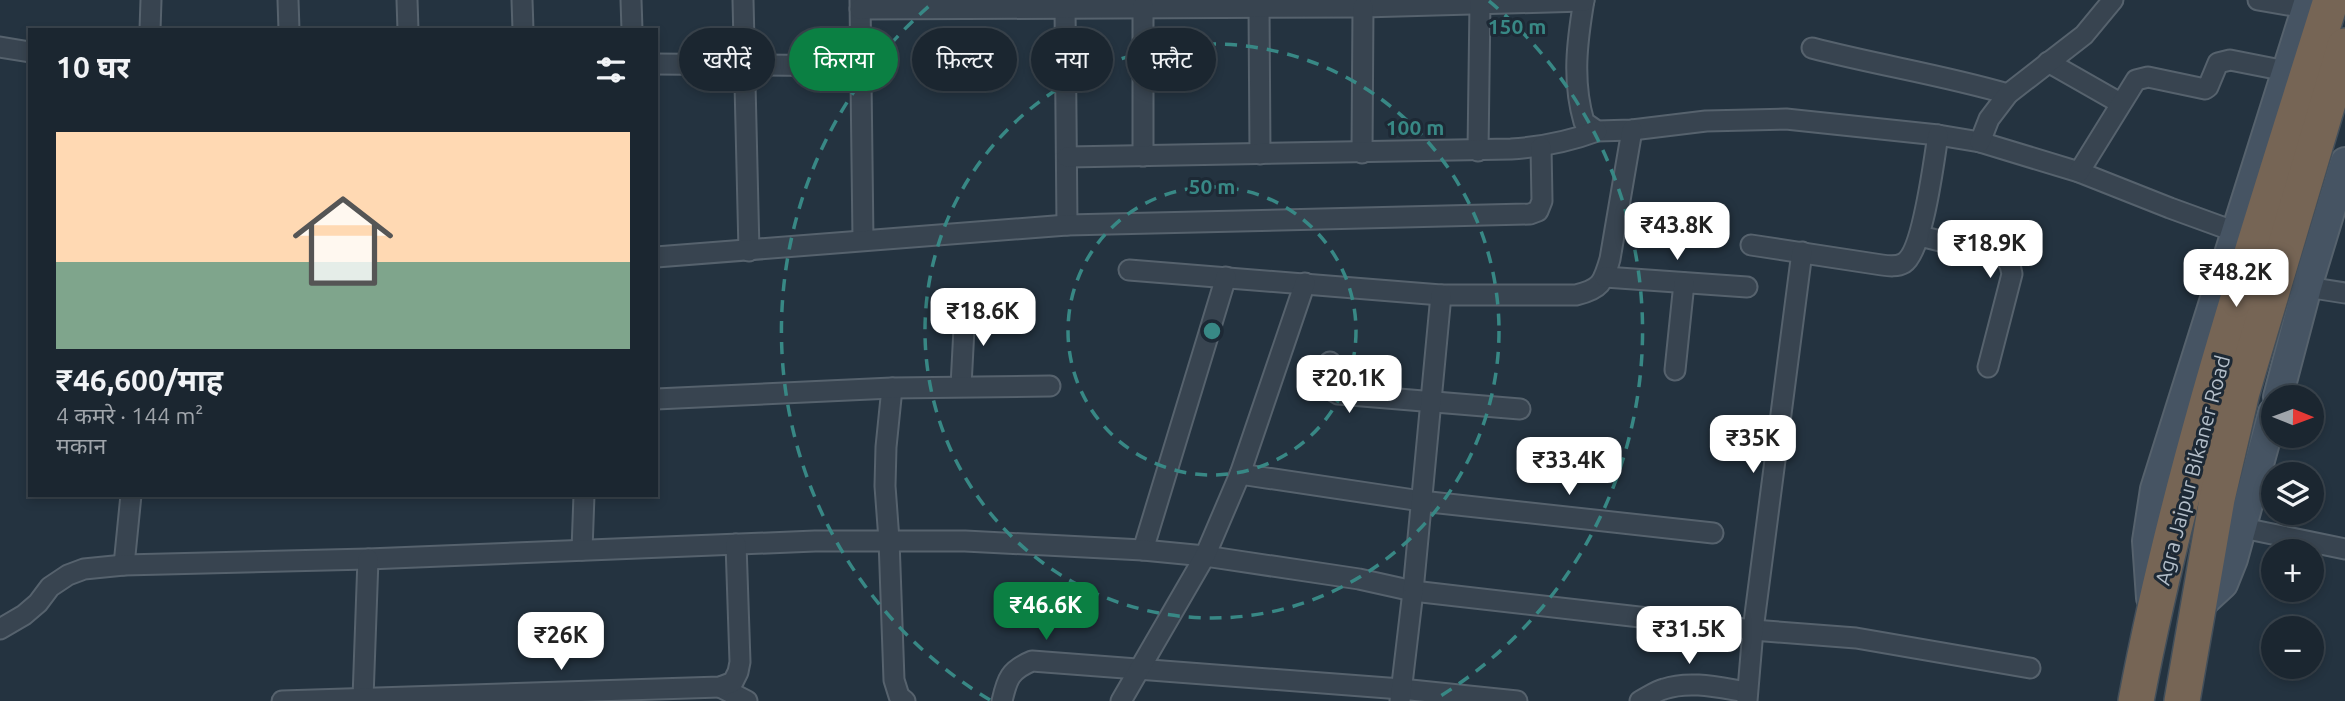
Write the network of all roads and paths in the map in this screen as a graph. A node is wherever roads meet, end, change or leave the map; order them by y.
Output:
1 (151, 0) edge
2 (288, 0) edge
3 (407, 0) edge
4 (522, 0) edge
5 (631, 0) edge
6 (743, 0) edge
7 (1584, 0) edge
8 (2113, 0) edge
9 (2258, 0) edge
10 (1518, 1) edge
11 (1480, 2) junction
12 (2316, 3) edge
13 (860, 4) edge
14 (953, 4) edge
15 (1143, 6) junction
16 (1065, 7) junction
17 (1259, 7) junction
18 (1363, 7) junction
19 (150, 28) edge
20 (289, 28) edge
21 (408, 28) edge
22 (523, 28) edge
23 (632, 28) edge
24 (744, 28) edge
25 (860, 28) edge
26 (2345, 46) edge
27 (0, 47) edge
28 (1812, 48) dead end
29 (28, 52) edge
30 (2048, 62) junction
31 (658, 64) edge
32 (679, 64) edge
33 (2286, 71) junction
34 (746, 91) edge
35 (861, 91) edge
36 (2008, 94) junction
37 (2120, 103) junction
38 (1632, 130) junction
39 (1597, 131) junction
40 (1938, 135) junction
41 (1980, 142) junction
42 (1541, 147) junction
43 (1478, 150) junction
44 (1362, 153) junction
45 (1260, 154) junction
46 (1143, 156) junction
47 (1067, 157) junction
48 (2345, 162) edge
49 (2079, 172) junction
50 (1067, 225) junction
51 (2246, 235) junction
52 (1920, 236) junction
53 (863, 240) junction
54 (1751, 245) dead end
55 (749, 251) junction
56 (1802, 252) junction
57 (658, 257) edge
58 (1129, 270) dead end
59 (1226, 277) junction
60 (1605, 277) junction
61 (1684, 283) junction
62 (1306, 284) junction
63 (1747, 287) dead end
64 (2307, 287) junction
65 (2345, 293) edge
66 (1440, 295) junction
67 (965, 309) dead end
68 (1331, 362) dead end
69 (1988, 367) dead end
70 (1675, 370) dead end
71 (2281, 385) edge
72 (961, 386) junction
73 (1050, 386) dead end
74 (892, 388) junction
75 (658, 399) edge
76 (1430, 400) junction
77 (1520, 409) dead end
78 (2264, 448) edge
79 (1240, 474) junction
80 (131, 497) edge
81 (584, 497) edge
82 (1421, 501) junction
83 (2243, 528) junction
84 (1713, 533) dead end
85 (889, 540) junction
86 (736, 544) junction
87 (2345, 549) edge
88 (582, 550) junction
89 (1143, 550) junction
90 (1205, 556) junction
91 (368, 558) junction
92 (124, 565) junction
93 (1413, 591) junction
94 (2198, 607) junction
95 (0, 629) edge
96 (1753, 630) junction
97 (2029, 668) dead end
98 (1139, 669) junction
99 (720, 687) junction
100 (672, 695) edge
101 (1400, 695) edge
102 (1747, 697) edge
103 (363, 698) junction
104 (282, 701) edge
105 (747, 701) edge
106 (905, 701) edge
107 (1002, 701) edge
108 (1121, 701) edge
109 (1517, 701) edge
110 (1640, 701) edge
111 (2136, 701) edge
112 (2182, 701) edge

1 - 19 street
2 - 20 street
3 - 21 street
4 - 22 street
5 - 23 street
6 - 24 street
7 - 10 street
7 - 39 street
8 - 30 street
9 - 12 street
10 - 11 street
11 - 18 street
11 - 43 street
12 - 33 street
12 - 51 highway, Agra Jaipur Bikaner Road
13 - 14 street
13 - 25 street
14 - 16 street
15 - 16 street
15 - 17 street
15 - 46 street
16 - 47 street
17 - 18 street
17 - 45 street
18 - 44 street
26 - 94 highway, Agra Jaipur Bikaner Road
27 - 29 street
28 - 36 street
30 - 36 street
30 - 37 street
31 - 32 street
33 - 37 street
33 - 51 street
34 - 55 street
35 - 53 street
36 - 41 street
37 - 49 street
38 - 39 street
38 - 40 street
38 - 60 street
39 - 42 street
40 - 41 street
40 - 52 street
41 - 49 street
42 - 43 street
42 - 50 street
43 - 44 street
44 - 45 street
45 - 46 street
46 - 47 street
47 - 50 street
48 - 64 street
49 - 51 street
50 - 53 street
51 - 111 highway, Agra Jaipur Bikaner Road
52 - 56 street
52 - 69 street
53 - 55 street
54 - 56 street
55 - 57 street
56 - 96 street
58 - 59 street
59 - 62 street
59 - 89 street
60 - 61 street
60 - 66 street
61 - 63 street
61 - 70 street
62 - 66 street
62 - 79 street
64 - 65 street
64 - 71 street
66 - 76 street
67 - 72 street
68 - 76 street
72 - 73 street
72 - 74 street
74 - 75 street
74 - 85 street
76 - 77 street
76 - 82 street
78 - 83 street
79 - 82 street
79 - 90 street
80 - 92 street
81 - 88 street
82 - 84 street
82 - 93 street
83 - 87 street
83 - 94 street
85 - 86 street
85 - 89 street
85 - 106 street
86 - 88 street
86 - 99 street
88 - 91 street
89 - 90 street
90 - 93 street
90 - 98 street
91 - 92 street
91 - 103 street
92 - 95 street
93 - 96 street
93 - 101 street
94 - 112 highway, Agra Jaipur Bikaner Road
96 - 97 street
96 - 102 street
98 - 101 street
98 - 107 street
98 - 108 street
99 - 100 street
99 - 105 street
100 - 103 street
101 - 109 street
102 - 110 street
103 - 104 street

